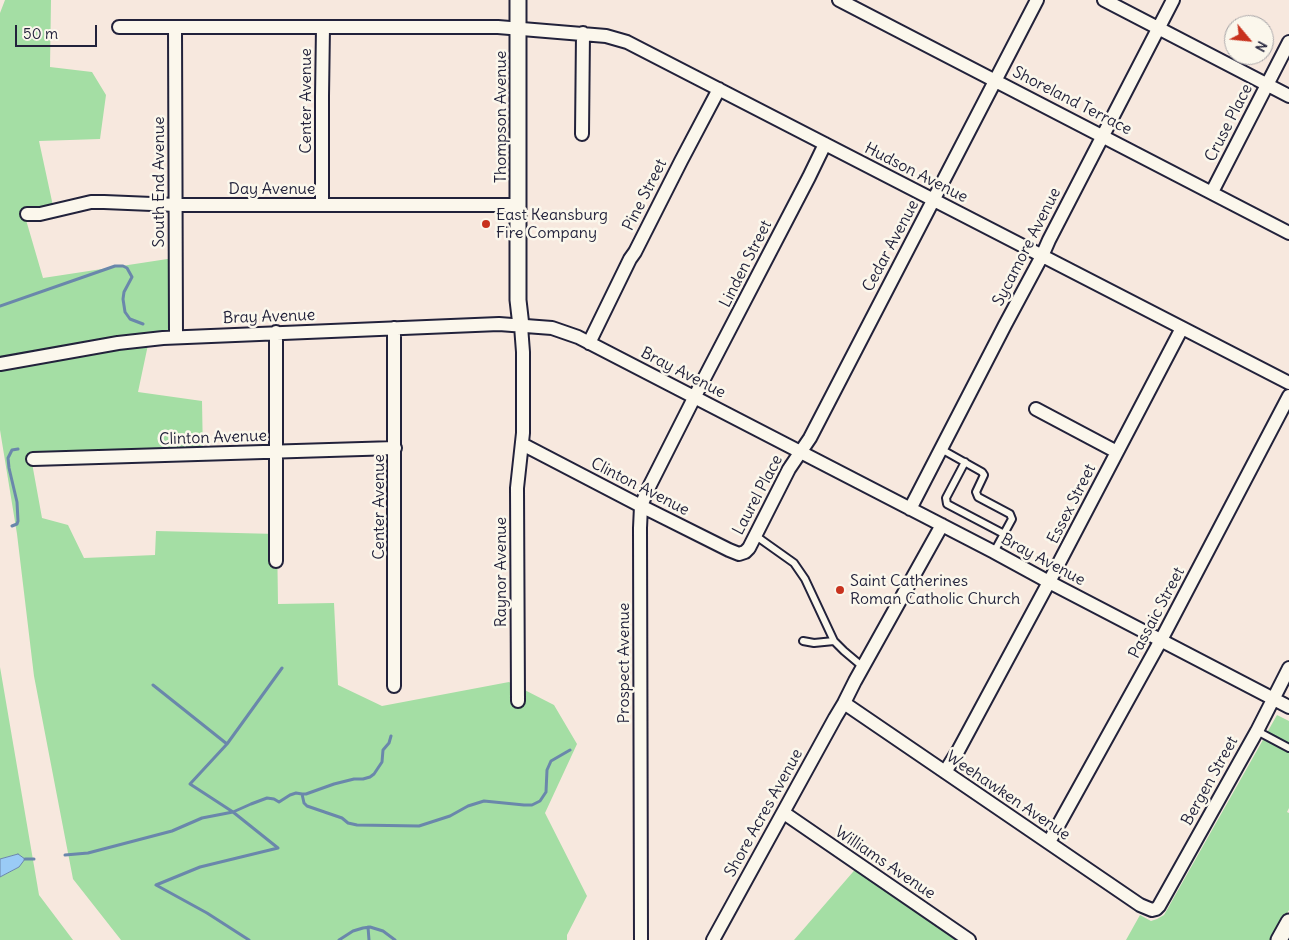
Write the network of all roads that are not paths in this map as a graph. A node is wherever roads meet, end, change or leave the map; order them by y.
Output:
1 (518, 0) edge
2 (839, 0) edge
3 (1038, 0) edge
4 (1104, 0) edge
5 (1173, 0) edge
6 (119, 27) dead end
7 (175, 27) junction
8 (323, 27) junction
9 (1159, 28) junction
10 (518, 29) junction
11 (583, 33) junction
12 (1289, 42) edge
13 (996, 80) junction
14 (1267, 84) junction
15 (719, 89) junction
16 (1289, 96) edge
17 (582, 134) dead end
18 (1103, 137) junction
19 (825, 144) junction
20 (1212, 192) junction
21 (934, 200) junction
22 (176, 204) junction
23 (322, 205) junction
24 (518, 205) junction
25 (27, 214) dead end
26 (1289, 233) edge
27 (1042, 256) junction
28 (521, 326) junction
29 (394, 328) junction
30 (1182, 328) junction
31 (276, 332) junction
32 (176, 337) junction
33 (589, 343) junction
34 (0, 364) edge
35 (1289, 383) edge
36 (1289, 396) edge
37 (694, 398) junction
38 (1036, 409) dead end
39 (522, 444) junction
40 (395, 448) junction
41 (941, 449) junction
42 (276, 452) junction
43 (1117, 452) junction
44 (800, 453) junction
45 (33, 459) dead end
46 (965, 462) junction
47 (641, 506) junction
48 (910, 509) junction
49 (942, 525) junction
50 (1004, 534) junction
51 (756, 536) junction
52 (745, 552) joint
53 (994, 552) junction
54 (276, 561) dead end
55 (1049, 582) junction
56 (1161, 640) junction
57 (803, 641) dead end
58 (834, 641) junction
59 (863, 667) junction
60 (1289, 668) edge
61 (394, 686) dead end
62 (1273, 698) junction
63 (518, 701) dead end
64 (844, 703) junction
65 (1289, 707) edge
66 (1257, 731) junction
67 (1289, 748) edge
68 (945, 772) junction
69 (784, 813) junction
70 (1049, 842) junction
71 (1156, 909) joint
72 (1289, 922) edge
73 (641, 940) edge
74 (713, 940) edge
75 (969, 940) edge
76 (1280, 940) edge

1 - 10 street, Thompson Avenue
2 - 13 street, Shoreland Terrace
3 - 13 street, Cedar Avenue
4 - 9 street
5 - 9 street, Sycamore Avenue
6 - 7 street, Hudson Avenue
7 - 8 street, Hudson Avenue
7 - 22 street, South End Avenue
8 - 10 street, Hudson Avenue
8 - 23 street, Center Avenue
9 - 14 street
9 - 18 street, Sycamore Avenue
10 - 11 street, Hudson Avenue
10 - 24 street, Thompson Avenue
11 - 15 street, Hudson Avenue
11 - 17 street
12 - 14 street, Cruse Place
13 - 18 street, Shoreland Terrace
13 - 21 street, Cedar Avenue
14 - 16 street
14 - 20 street, Cruse Place
15 - 19 street, Hudson Avenue
15 - 33 street, Pine Street
18 - 20 street, Shoreland Terrace
18 - 27 street, Sycamore Avenue
19 - 21 street, Hudson Avenue
19 - 37 street, Linden Street
20 - 26 street, Shoreland Terrace
21 - 27 street, Hudson Avenue
21 - 44 street, Cedar Avenue
22 - 23 street, Day Avenue
22 - 25 street, Day Avenue
22 - 32 street, South End Avenue
23 - 24 street, Day Avenue
24 - 28 street, Thompson Avenue
27 - 30 street, Hudson Avenue
27 - 41 street, Sycamore Avenue
28 - 29 street, Bray Avenue
28 - 33 street, Bray Avenue
28 - 39 street, Thompson Avenue
29 - 31 street, Bray Avenue
29 - 40 street, Center Avenue
30 - 35 street, Hudson Avenue
30 - 43 street, Essex Street
31 - 32 street, Bray Avenue
31 - 42 street
32 - 34 street, Bray Avenue
33 - 37 street, Bray Avenue
36 - 56 street, Passaic Street
37 - 44 street, Bray Avenue
37 - 47 street, Prospect Avenue
38 - 43 street
39 - 47 street, Clinton Avenue
39 - 63 street, Raynor Avenue
40 - 42 street, Clinton Avenue
40 - 61 street, Center Avenue
41 - 46 lane
41 - 48 street, Sycamore Avenue
42 - 45 street, Clinton Avenue
42 - 54 street
43 - 55 street, Essex Street
44 - 48 street, Bray Avenue
44 - 51 street, Laurel Place
46 - 50 lane
46 - 50 lane
47 - 52 street, Clinton Avenue
47 - 73 street, Prospect Avenue
48 - 49 street, Bray Avenue
49 - 53 street, Bray Avenue
49 - 59 street, Shore Acres Avenue
50 - 53 lane
51 - 52 street, Laurel Place
51 - 58 lane
53 - 55 street, Bray Avenue
55 - 56 street, Bray Avenue
55 - 68 street, Essex Street
56 - 62 street, Bray Avenue
56 - 70 street, Passaic Street
57 - 58 lane
58 - 59 lane
59 - 64 street, Shore Acres Avenue
60 - 62 street, Bergen Street
62 - 65 street, Bray Avenue
62 - 66 street, Bergen Street
64 - 68 street, Weehawken Avenue
64 - 69 street, Shore Acres Avenue
66 - 67 lane
66 - 71 street, Bergen Street
68 - 70 street, Weehawken Avenue
69 - 74 street, Shore Acres Avenue
69 - 75 street, Williams Avenue
70 - 71 street, Weehawken Avenue
72 - 76 street

